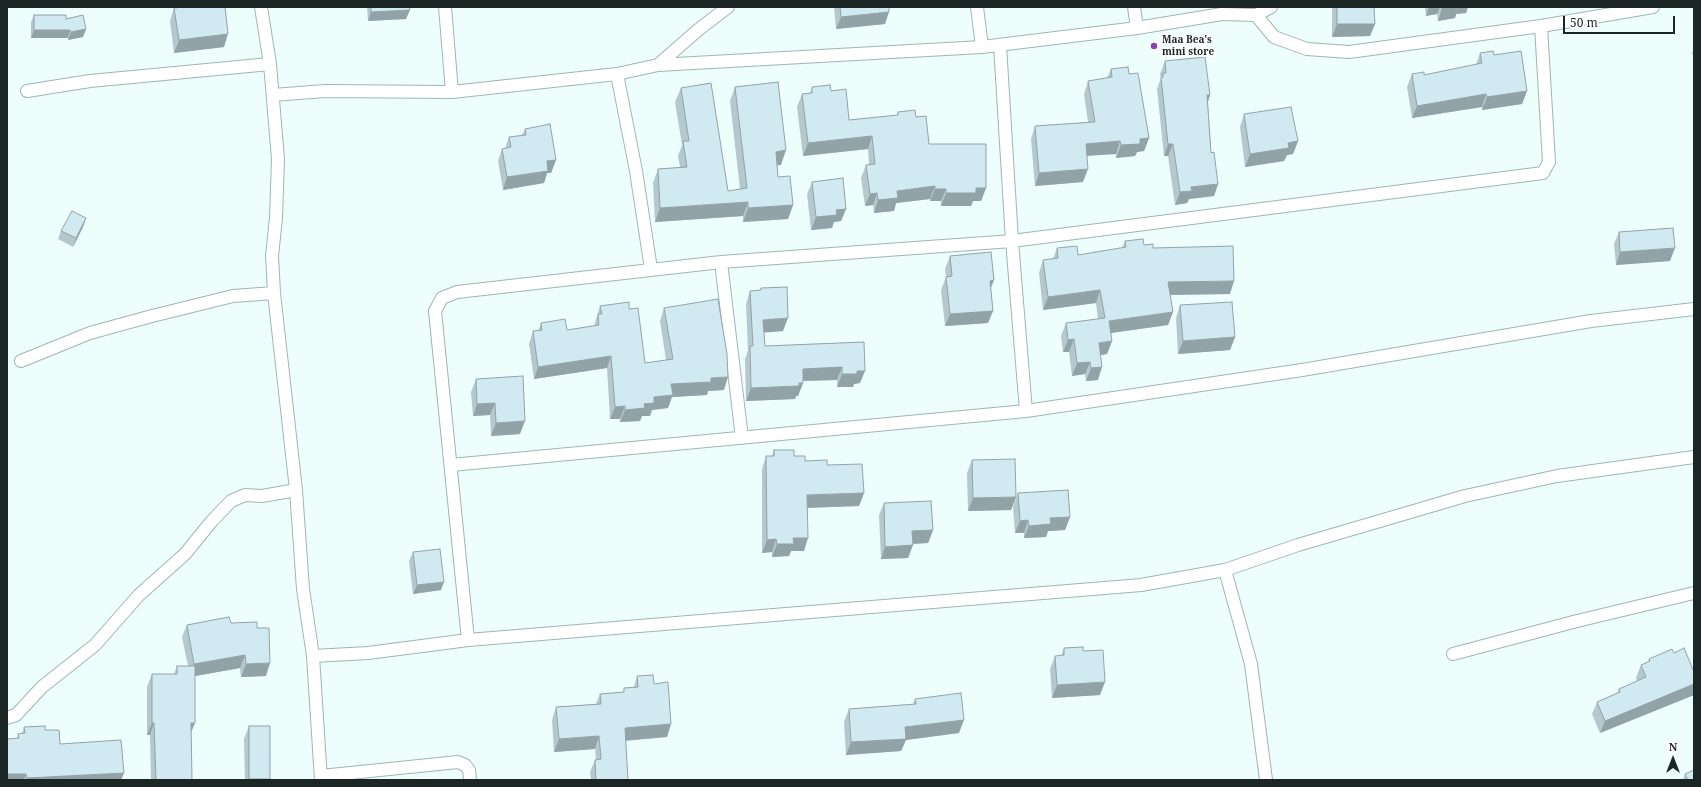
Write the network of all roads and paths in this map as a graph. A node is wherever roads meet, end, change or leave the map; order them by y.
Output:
1 (261, 7) edge
2 (445, 7) edge
3 (728, 7) edge
4 (977, 7) edge
5 (1134, 7) edge
6 (1271, 7) edge
7 (1653, 7) edge
8 (1256, 15) junction
9 (1540, 26) junction
10 (1137, 28) junction
11 (1000, 45) junction
12 (982, 47) junction
13 (270, 64) junction
14 (658, 65) junction
15 (618, 74) junction
16 (27, 91) dead end
17 (452, 92) junction
18 (273, 95) junction
19 (1012, 241) junction
20 (721, 262) junction
21 (651, 269) junction
22 (274, 293) junction
23 (1694, 308) edge
24 (22, 361) dead end
25 (1026, 411) junction
26 (742, 438) junction
27 (1694, 457) edge
28 (451, 465) junction
29 (296, 490) junction
30 (1225, 570) junction
31 (1694, 593) edge
32 (468, 640) junction
33 (1453, 654) dead end
34 (313, 656) junction
35 (7, 718) edge
36 (321, 778) edge
37 (470, 780) edge
38 (1266, 780) edge

1 - 13 street
2 - 17 street
3 - 14 street
4 - 12 street
5 - 10 street
6 - 8 street
7 - 9 street
8 - 9 street
8 - 10 street
9 - 19 street
10 - 11 street
11 - 12 street
11 - 19 street
12 - 14 street
13 - 16 street
13 - 18 street
14 - 15 street
15 - 17 street
15 - 21 street
17 - 18 street
18 - 22 street
19 - 20 street
19 - 25 street
20 - 21 street
20 - 26 street
21 - 28 street
22 - 24 street
22 - 29 street
23 - 25 street
25 - 26 street
26 - 28 street
27 - 30 street
28 - 32 street
29 - 34 street
29 - 35 street
30 - 32 street
30 - 38 street
31 - 33 street
32 - 34 street
34 - 36 street
36 - 37 street

